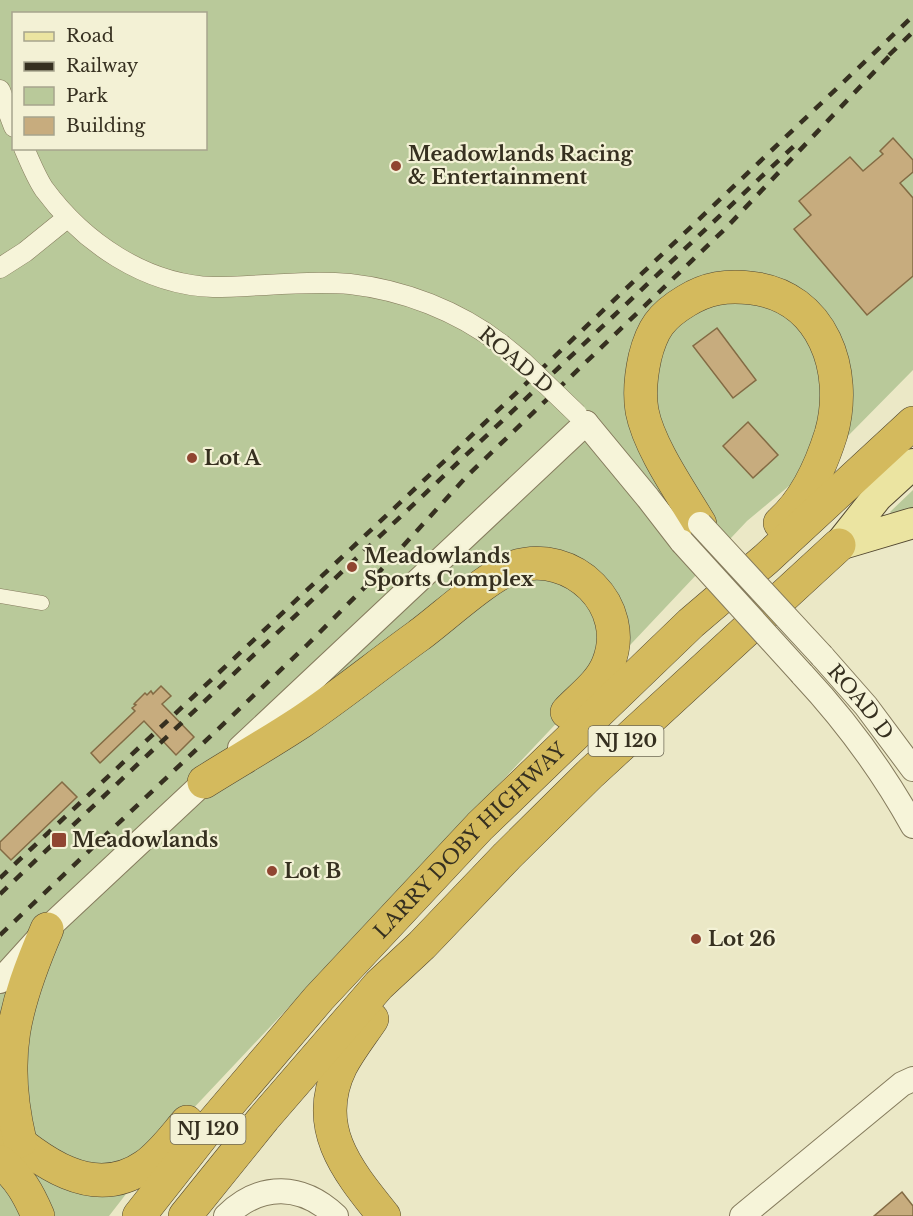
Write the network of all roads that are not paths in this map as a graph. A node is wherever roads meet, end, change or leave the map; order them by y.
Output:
1 (0, 90) edge
2 (12, 122) edge
3 (25, 150) edge
4 (68, 218) junction
5 (0, 268) edge
6 (581, 418) junction
7 (913, 423) edge
8 (913, 464) edge
9 (913, 523) edge
10 (691, 533) junction
11 (838, 544) junction
12 (0, 596) edge
13 (42, 603) dead end
14 (692, 623) junction
15 (913, 769) edge
16 (204, 782) junction
17 (501, 805) junction
18 (913, 826) edge
19 (47, 929) junction
20 (422, 945) junction
21 (0, 981) edge
22 (280, 1044) junction
23 (909, 1076) edge
24 (6, 1143) edge
25 (38, 1216) edge
26 (139, 1216) edge
27 (185, 1216) edge
28 (226, 1216) edge
29 (336, 1216) edge
30 (384, 1216) edge
31 (742, 1216) edge

1 - 2 street
3 - 4 street, ROAD D
4 - 5 street
4 - 6 street, ROAD D, bridge
6 - 10 street, ROAD D
6 - 16 street
7 - 14 highway, LARRY DOBY HIGHWAY / NJ 120
8 - 11 main road
9 - 11 main road, LARRY DOBY HIGHWAY / NJ 120
10 - 14 highway
10 - 15 street, ROAD D, bridge
10 - 18 street, ROAD D, bridge
11 - 20 highway, LARRY DOBY HIGHWAY / NJ 120
12 - 13 street
14 - 17 highway, LARRY DOBY HIGHWAY / NJ 120
16 - 17 highway
16 - 19 street
17 - 22 highway, LARRY DOBY HIGHWAY / NJ 120
19 - 21 street
19 - 24 highway
20 - 27 highway, LARRY DOBY HIGHWAY / NJ 120
20 - 30 highway
22 - 24 highway
22 - 26 highway, LARRY DOBY HIGHWAY / NJ 120
23 - 31 street
24 - 25 highway
28 - 29 street

